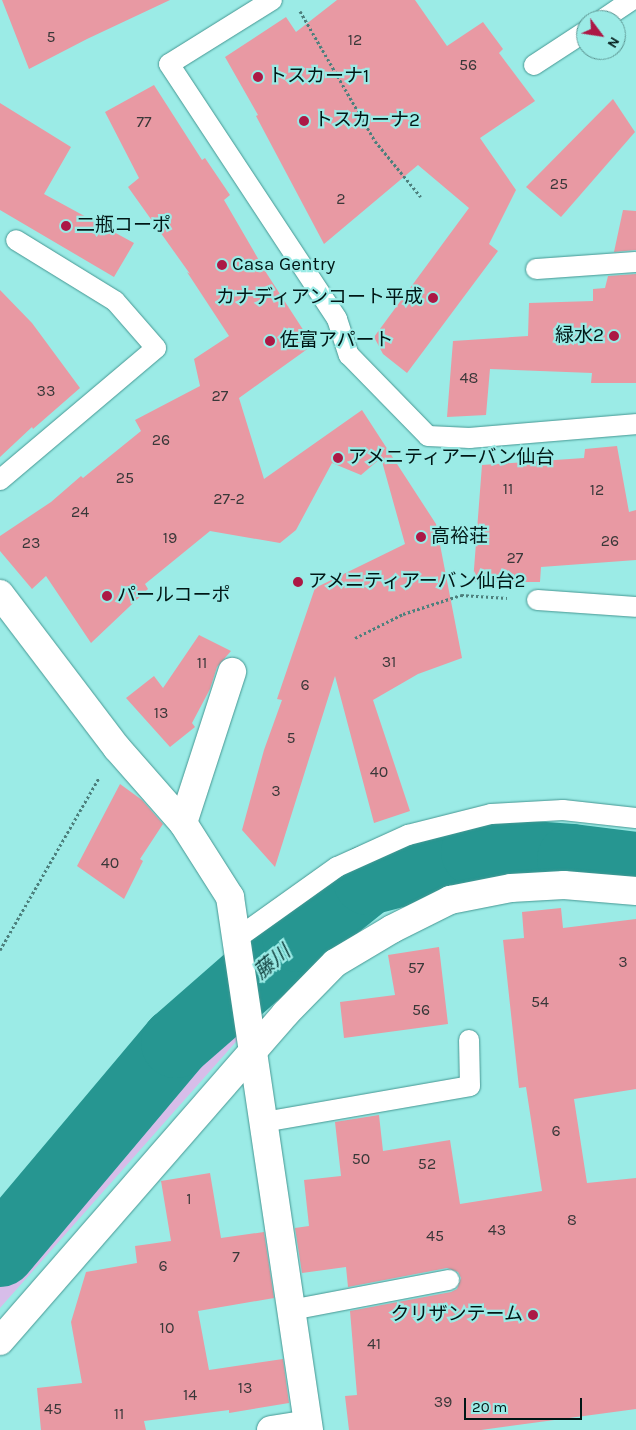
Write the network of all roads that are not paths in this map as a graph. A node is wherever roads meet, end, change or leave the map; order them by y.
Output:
1 (272, 0) edge
2 (632, 0) edge
3 (617, 10) edge
4 (576, 38) edge
5 (534, 65) dead end
6 (16, 240) dead end
7 (636, 262) edge
8 (536, 269) dead end
9 (636, 424) edge
10 (0, 480) edge
11 (0, 594) edge
12 (538, 600) road end
13 (636, 607) edge
14 (232, 672) dead end
15 (636, 818) edge
16 (183, 823) junction
17 (636, 890) edge
18 (238, 948) junction
19 (469, 1040) dead end
20 (252, 1042) junction
21 (264, 1122) junction
22 (450, 1280) dead end
23 (291, 1310) junction
24 (0, 1342) edge
25 (309, 1427) edge
26 (271, 1430) edge

1 - 9 lane
2 - 3 lane
4 - 5 lane
6 - 10 lane
7 - 8 lane
11 - 16 street
12 - 13 lane
14 - 16 street
15 - 18 lane
16 - 18 street
17 - 20 street
18 - 20 street
19 - 21 lane
20 - 21 street
20 - 24 street
21 - 23 street
22 - 23 lane
23 - 25 street
25 - 26 street

